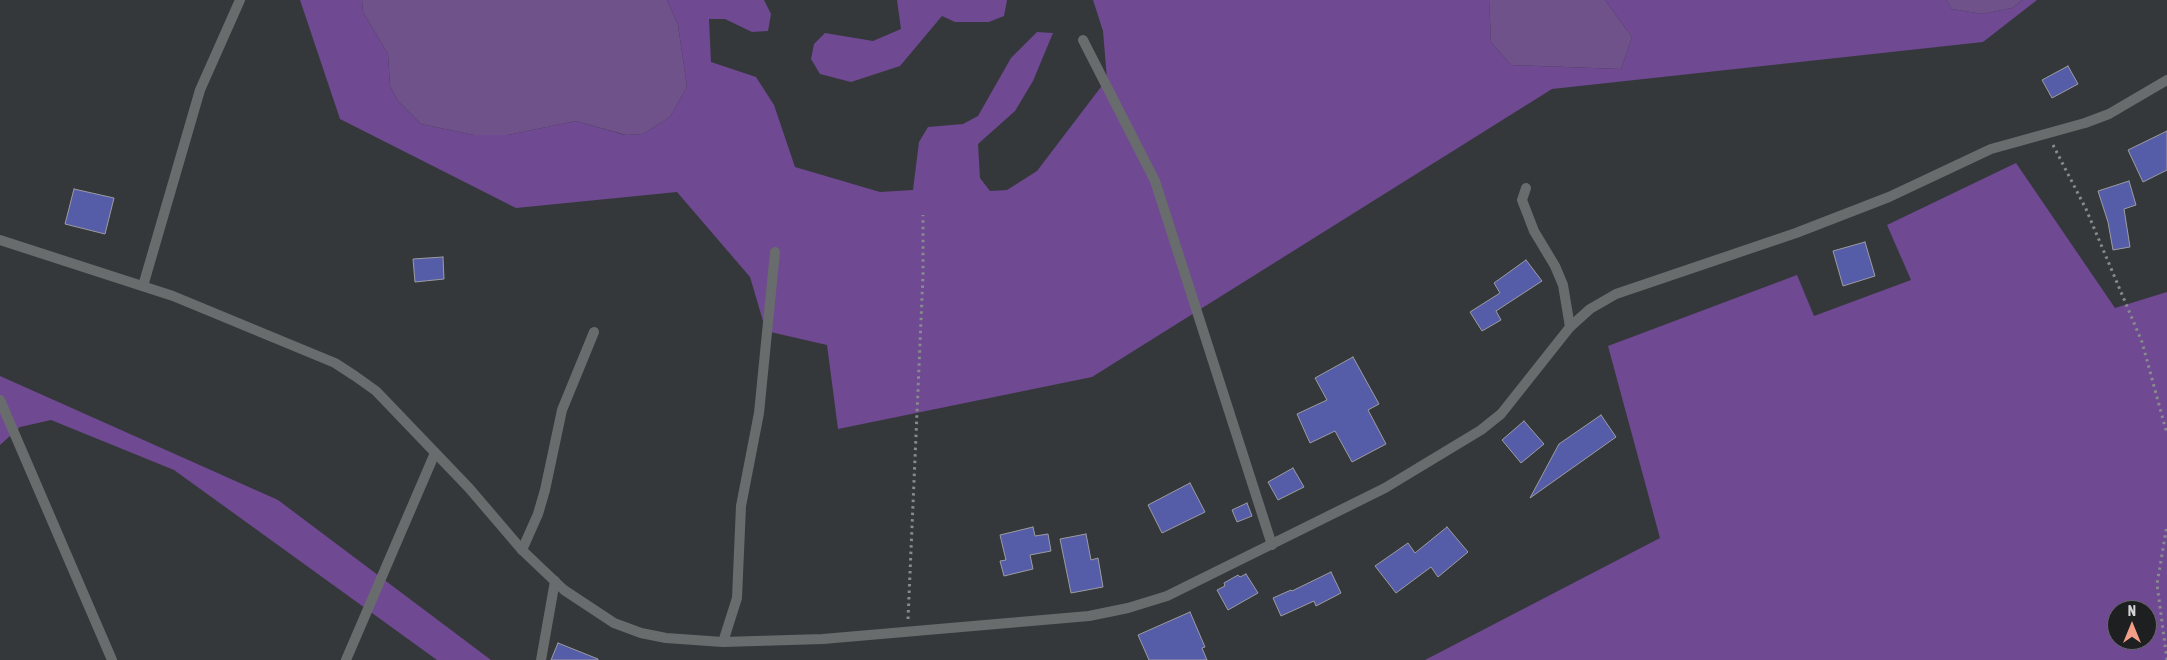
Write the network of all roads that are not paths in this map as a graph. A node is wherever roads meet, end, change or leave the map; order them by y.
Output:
1 (240, 0) edge
2 (1084, 40) dead end
3 (2167, 80) edge
4 (1526, 188) dead end
5 (0, 240) edge
6 (775, 252) dead end
7 (143, 286) junction
8 (1570, 327) junction
9 (594, 332) dead end
10 (0, 400) edge
11 (435, 453) junction
12 (1272, 545) junction
13 (522, 550) junction
14 (554, 581) junction
15 (723, 642) junction
16 (112, 660) edge
17 (346, 660) edge
18 (541, 660) edge

1 - 7 street
2 - 12 street
3 - 8 street
4 - 8 street
5 - 7 street
6 - 15 street
7 - 11 street
8 - 12 street
9 - 13 street
10 - 16 street
11 - 13 street
11 - 17 street
12 - 15 street
13 - 14 street
14 - 15 street
14 - 18 street

